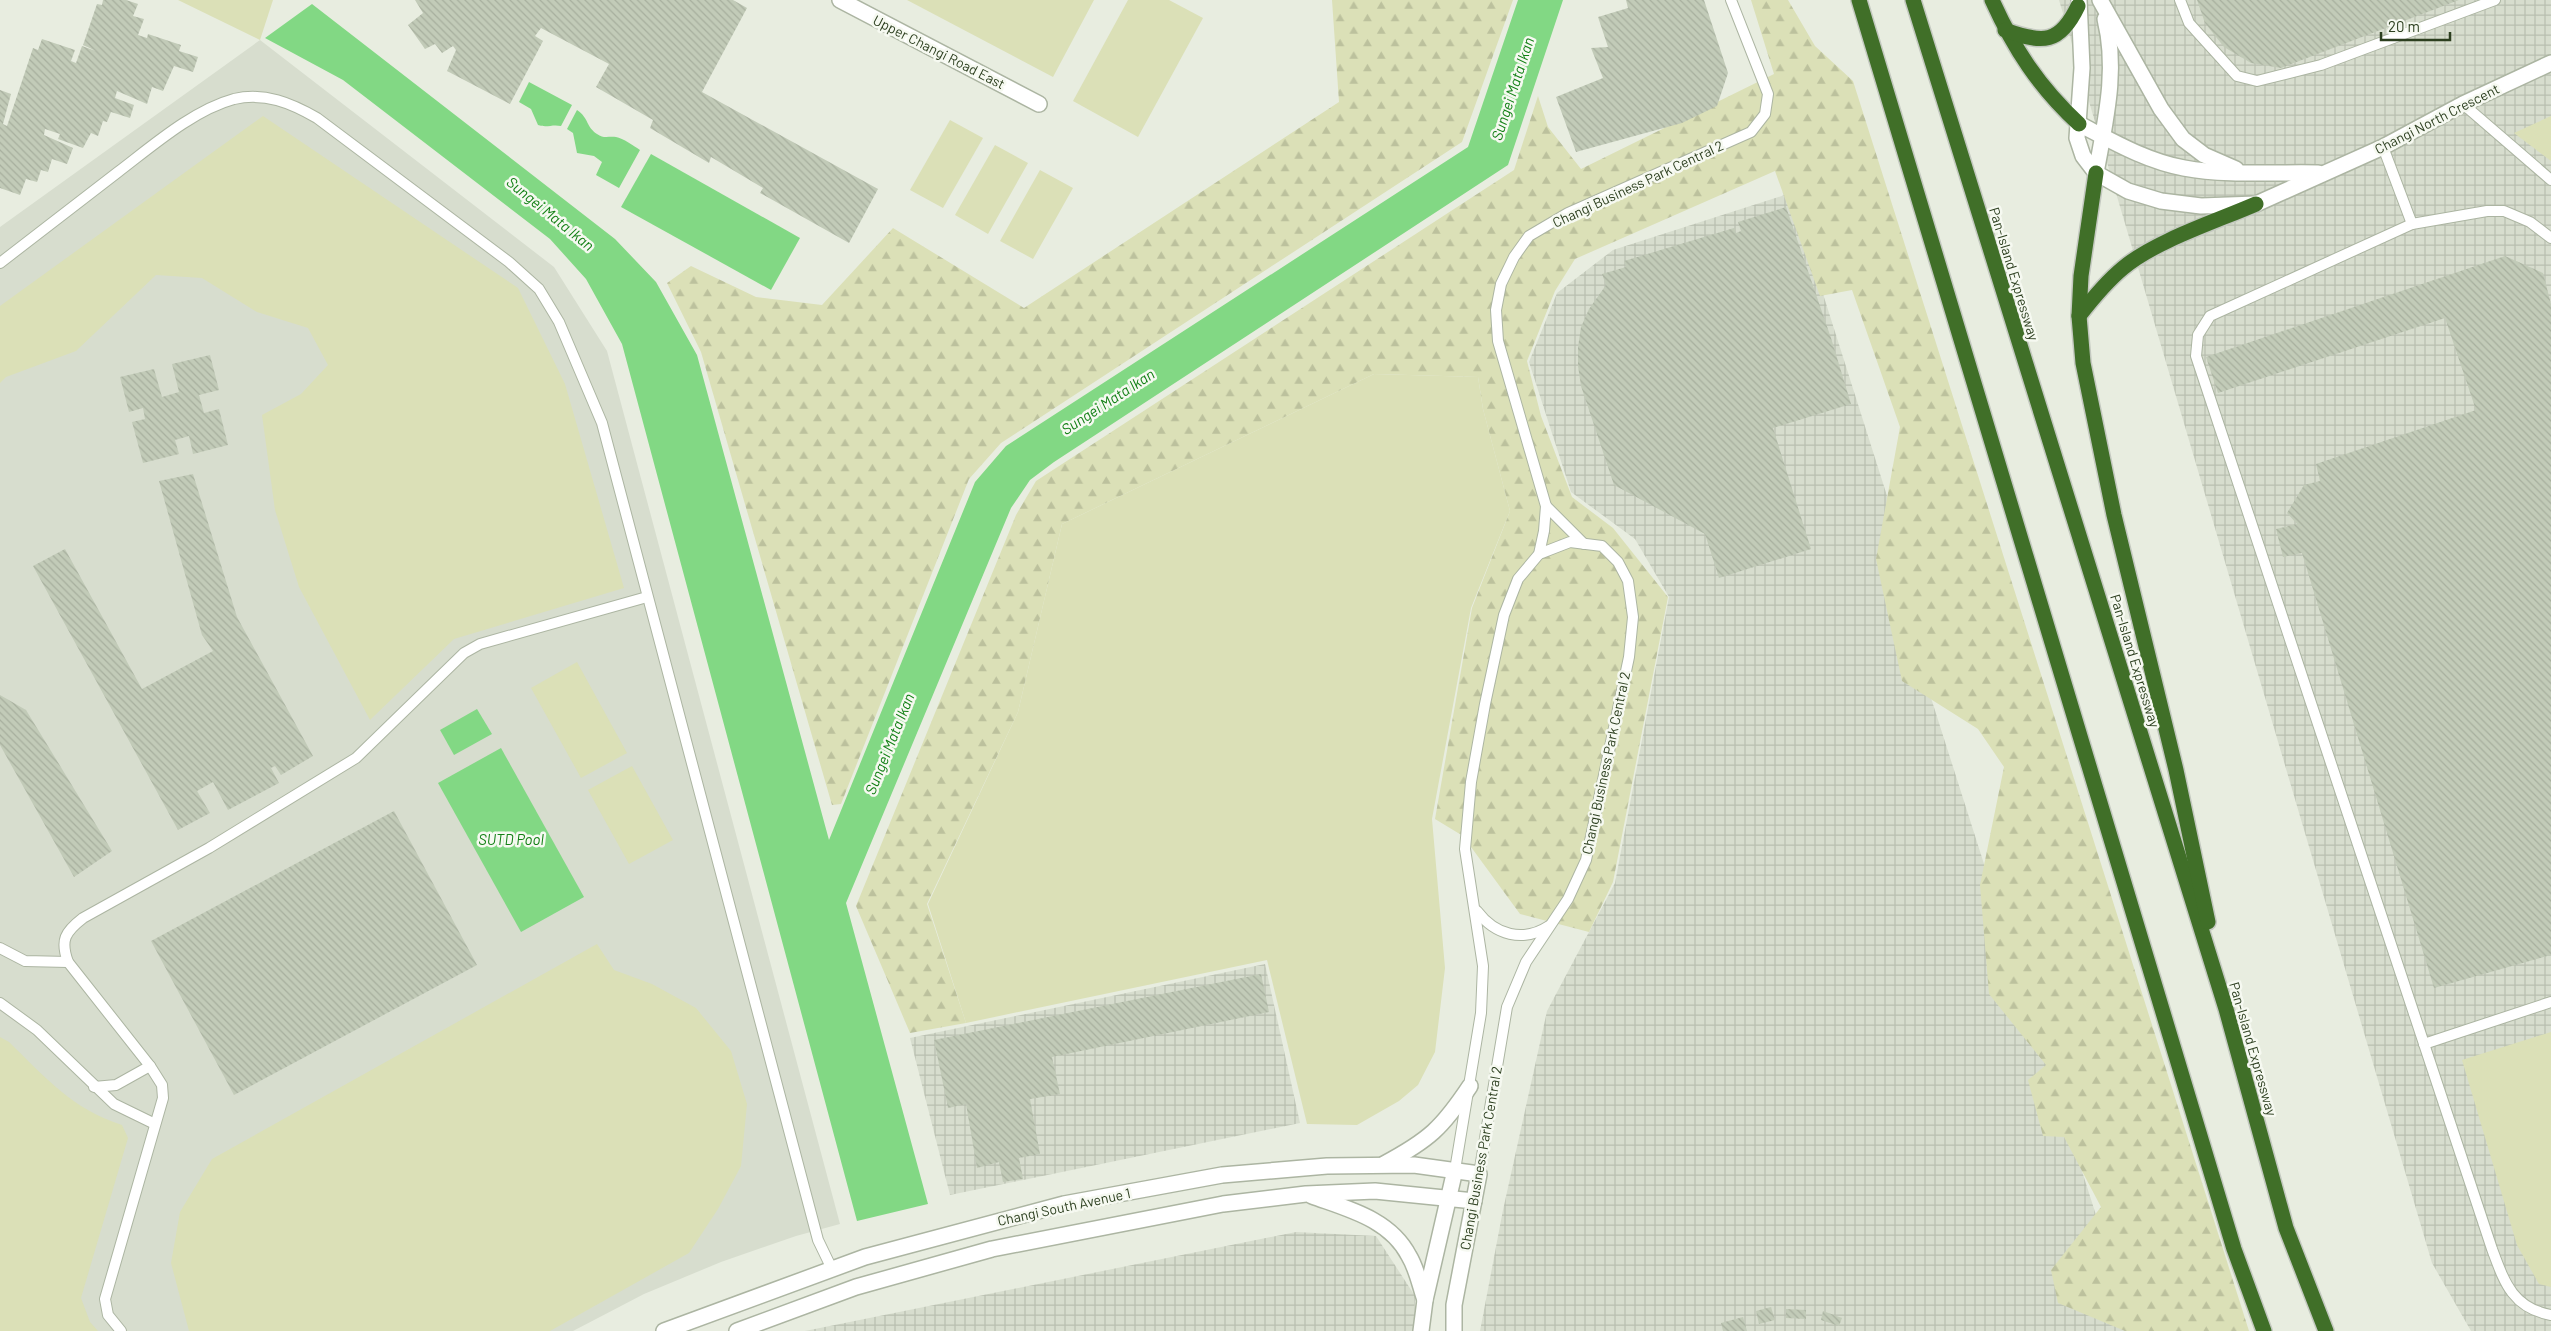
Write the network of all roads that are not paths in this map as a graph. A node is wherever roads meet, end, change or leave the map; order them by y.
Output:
1 (840, 0) edge
2 (1731, 0) edge
3 (1859, 0) edge
4 (1913, 0) edge
5 (1992, 0) edge
6 (2100, 0) edge
7 (2180, 0) edge
8 (2495, 0) edge
9 (2078, 3) edge
10 (2005, 30) junction
11 (2551, 63) edge
12 (1039, 104) dead end
13 (2463, 104) junction
14 (2079, 124) junction
15 (2103, 136) junction
16 (2383, 147) junction
17 (2245, 172) junction
18 (2322, 173) junction
19 (2096, 174) junction
20 (2551, 180) edge
21 (2256, 204) junction
22 (2412, 224) junction
23 (2551, 238) edge
24 (0, 263) edge
25 (2080, 316) junction
26 (1546, 506) junction
27 (1584, 544) junction
28 (1538, 554) junction
29 (647, 597) junction
30 (1476, 909) junction
31 (1550, 926) junction
32 (0, 948) edge
33 (68, 962) junction
34 (2551, 1002) edge
35 (0, 1003) edge
36 (2226, 1009) junction
37 (2424, 1044) junction
38 (150, 1066) junction
39 (1470, 1086) junction
40 (94, 1087) junction
41 (156, 1124) junction
42 (1383, 1164) junction
43 (1455, 1170) junction
44 (1479, 1174) junction
45 (1306, 1194) junction
46 (1450, 1198) junction
47 (1474, 1201) junction
48 (832, 1269) junction
49 (1425, 1300) junction
50 (2551, 1315) edge
51 (121, 1331) edge
52 (664, 1331) edge
53 (737, 1331) edge
54 (1421, 1331) edge
55 (1454, 1331) edge
56 (2264, 1331) edge
57 (2326, 1331) edge

1 - 12 street, Upper Changi Road East
2 - 26 lane, Changi Business Park Central 2
3 - 56 highway
4 - 36 highway, Pan-Island Expressway
5 - 10 highway
6 - 15 street, Changi North Crescent
6 - 17 street, Changi North Crescent
7 - 8 lane
9 - 10 highway
9 - 14 street, Changi North Crescent
10 - 14 highway
11 - 13 street, Changi North Crescent
13 - 16 street, Changi North Crescent
13 - 20 lane
14 - 15 street, Changi North Crescent
14 - 19 street, Changi North Crescent
15 - 17 street, Changi North Crescent
15 - 19 street, Changi North Crescent
16 - 18 street, Changi North Crescent
16 - 22 lane
17 - 18 street, Changi North Crescent
18 - 21 street, Changi North Crescent
19 - 21 street, Changi North Crescent
19 - 25 highway
21 - 25 highway
22 - 23 lane
22 - 37 lane
24 - 29 lane
25 - 36 highway
26 - 27 lane
26 - 28 lane, Changi Business Park Central 2
27 - 28 lane, Changi Business Park Central 2
27 - 31 lane, Changi Business Park Central 2
28 - 30 lane, Changi Business Park Central 2
29 - 33 lane
29 - 48 lane
30 - 31 lane
30 - 39 lane, Changi Business Park Central 2
31 - 44 lane, Changi Business Park Central 2
32 - 33 lane
33 - 38 lane
34 - 37 lane
35 - 40 lane
36 - 57 highway, Pan-Island Expressway
37 - 50 lane
38 - 40 lane
38 - 41 lane
39 - 42 street, Changi Business Park Central 2
39 - 43 lane, Changi Business Park Central 2
40 - 41 lane
41 - 51 lane
42 - 43 street, Changi South Avenue 1
42 - 48 street, Changi South Avenue 1
43 - 44 street, Changi South Avenue 1
43 - 46 street, Changi Business Park Central 2
44 - 47 street, Changi Business Park Central 2
45 - 46 street, Changi South Avenue 1
45 - 49 street, Changi South Avenue 1
45 - 53 street, Changi South Avenue 1
46 - 47 street, Changi South Avenue 1
46 - 49 street, Changi Business Park Central 2
47 - 55 street, Changi Business Park Central 2
48 - 52 street, Changi South Avenue 1
49 - 54 street, Changi Business Park Central 2

